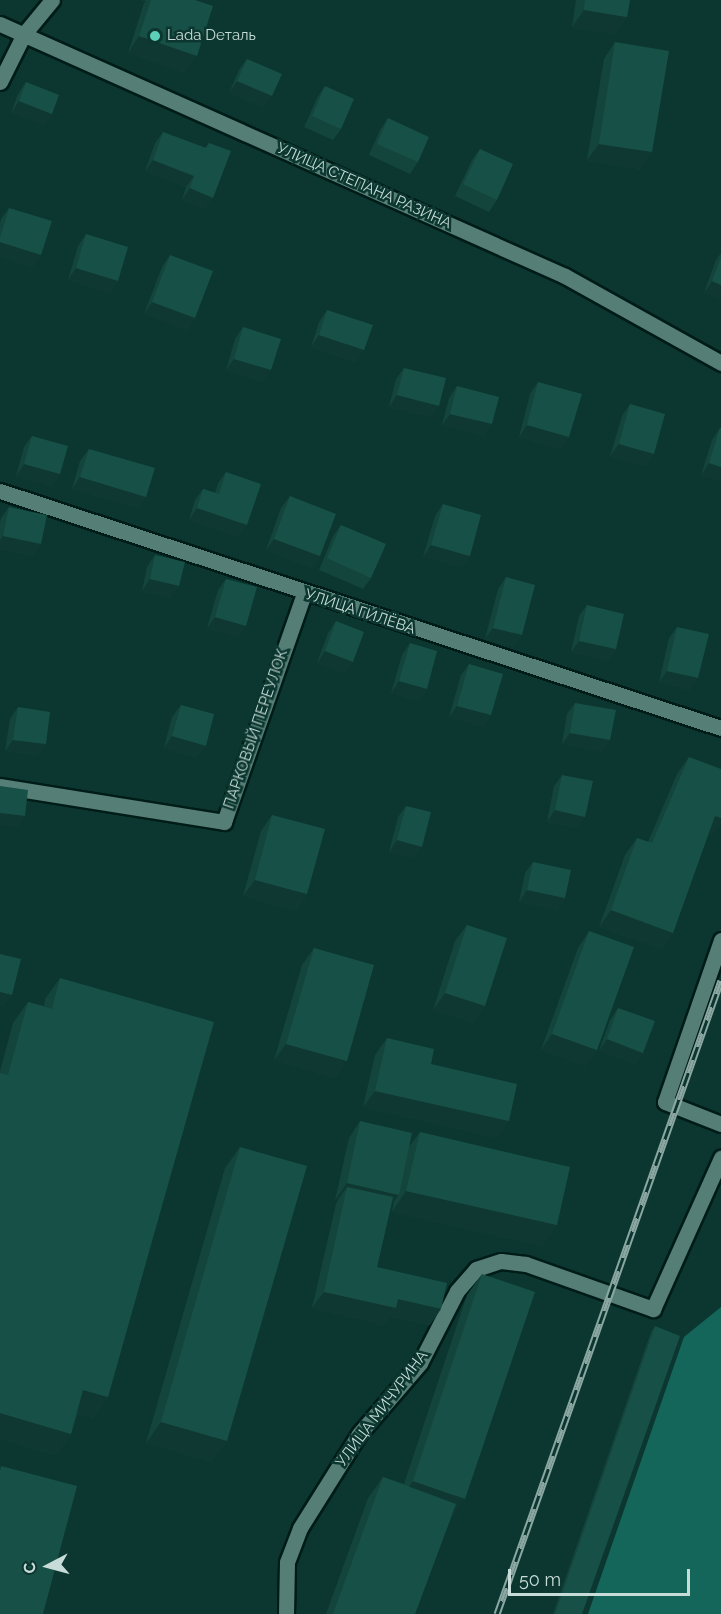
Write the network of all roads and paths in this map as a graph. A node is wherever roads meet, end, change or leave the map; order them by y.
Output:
1 (52, 0) edge
2 (0, 24) edge
3 (24, 34) junction
4 (0, 82) edge
5 (721, 363) edge
6 (0, 491) edge
7 (304, 593) junction
8 (721, 729) edge
9 (0, 786) edge
10 (721, 940) edge
11 (721, 1125) edge
12 (721, 1158) edge
13 (286, 1614) edge

1 - 3 street
2 - 3 street, УЛИЦА СТЕПАНА РАЗИНА
3 - 4 street
3 - 5 street, УЛИЦА СТЕПАНА РАЗИНА
6 - 7 street, УЛИЦА ГИЛЁВА
7 - 8 street, УЛИЦА ГИЛЁВА
7 - 9 street, ПАРКОВЫЙ ПЕРЕУЛОК
10 - 11 street
12 - 13 street, УЛИЦА МИЧУРИНА

